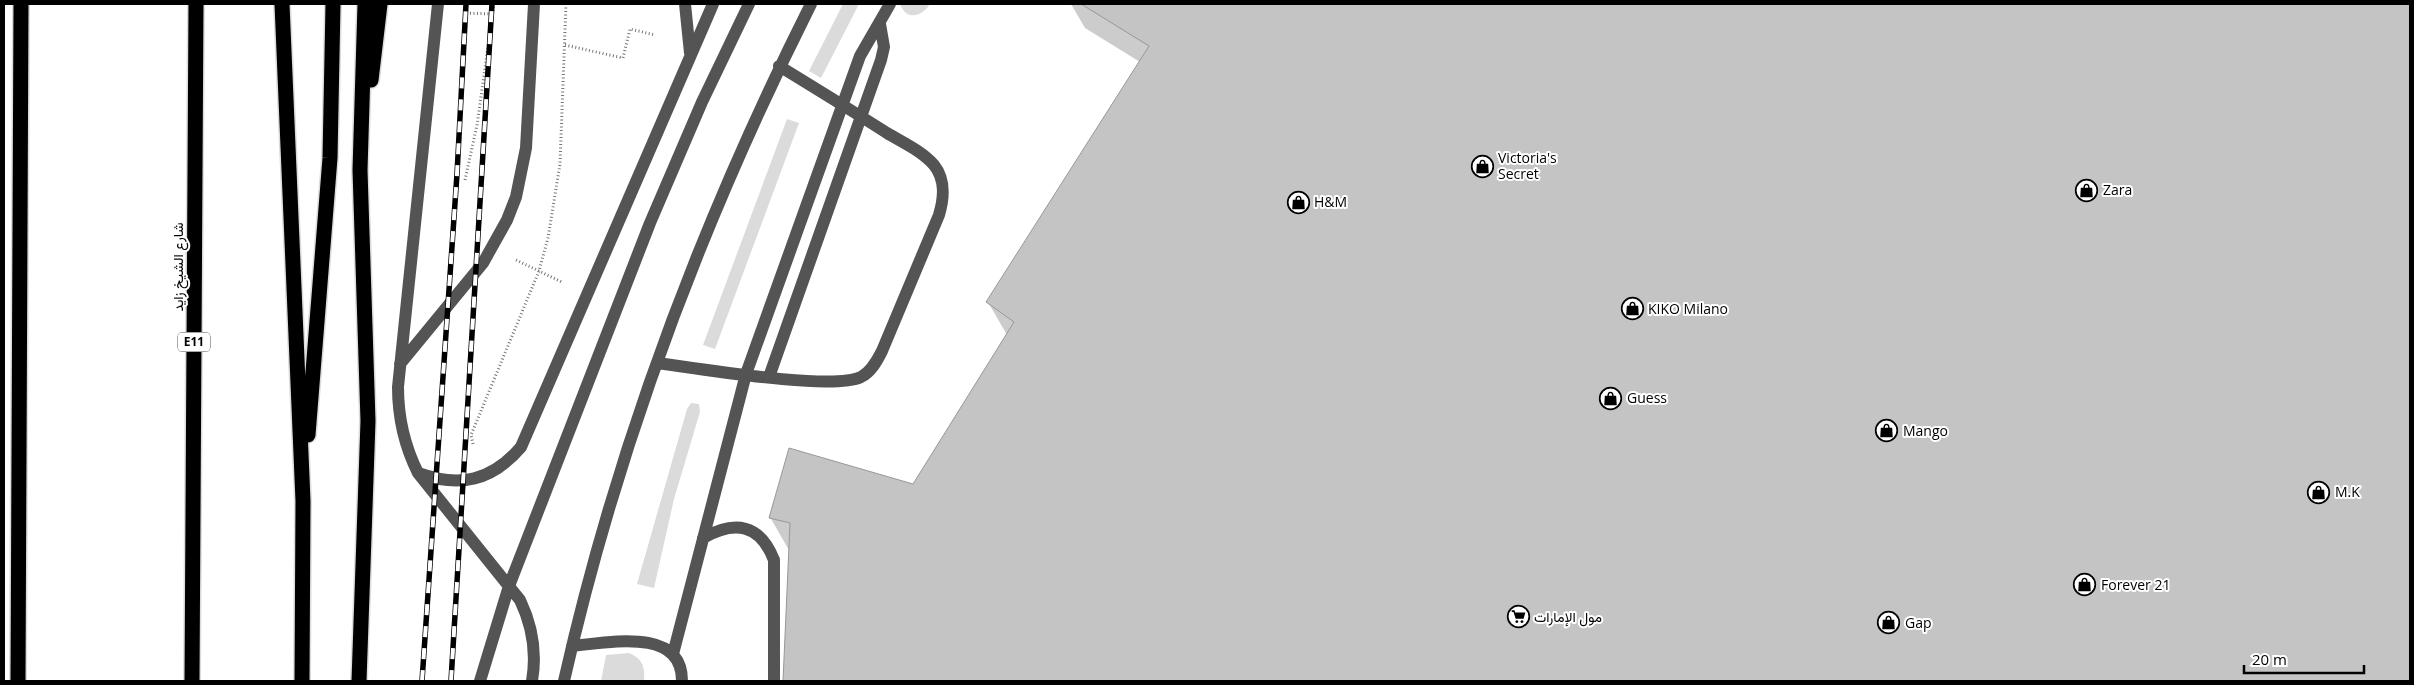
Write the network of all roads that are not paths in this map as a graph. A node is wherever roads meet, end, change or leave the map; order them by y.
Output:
1 (21, 4) edge
2 (196, 4) edge
3 (282, 4) edge
4 (333, 4) edge
5 (365, 4) edge
6 (380, 4) edge
7 (438, 4) edge
8 (534, 4) edge
9 (685, 4) edge
10 (713, 4) edge
11 (750, 4) edge
12 (810, 4) edge
13 (890, 4) edge
14 (880, 24) junction
15 (690, 59) junction
16 (779, 66) junction
17 (842, 104) junction
18 (862, 116) junction
19 (360, 170) junction
20 (657, 363) junction
21 (400, 364) junction
22 (746, 374) junction
23 (770, 377) junction
24 (418, 474) junction
25 (302, 502) junction
26 (703, 538) junction
27 (509, 586) junction
28 (572, 646) junction
29 (673, 654) junction
30 (18, 681) edge
31 (192, 681) edge
32 (302, 681) edge
33 (359, 681) edge
34 (480, 681) edge
35 (532, 681) edge
36 (564, 681) edge
37 (682, 681) edge
38 (774, 681) edge

1 - 30 highway
2 - 31 highway, شارع الشيخ زايد / E11
3 - 25 highway
4 - 25 highway
5 - 19 highway
6 - 19 highway
7 - 21 street
8 - 21 street
9 - 15 street
10 - 15 street
11 - 27 street
12 - 16 street
13 - 14 street
14 - 17 street
14 - 18 street
15 - 24 street
16 - 17 street
16 - 20 street
17 - 18 street
17 - 22 street
18 - 23 street
18 - 23 street
19 - 33 highway
20 - 22 street
20 - 28 street
21 - 24 street
22 - 23 street
22 - 26 street
24 - 27 street
25 - 32 highway
26 - 29 street
26 - 38 street
27 - 34 street
27 - 35 street
28 - 29 street
28 - 36 street
29 - 37 street

